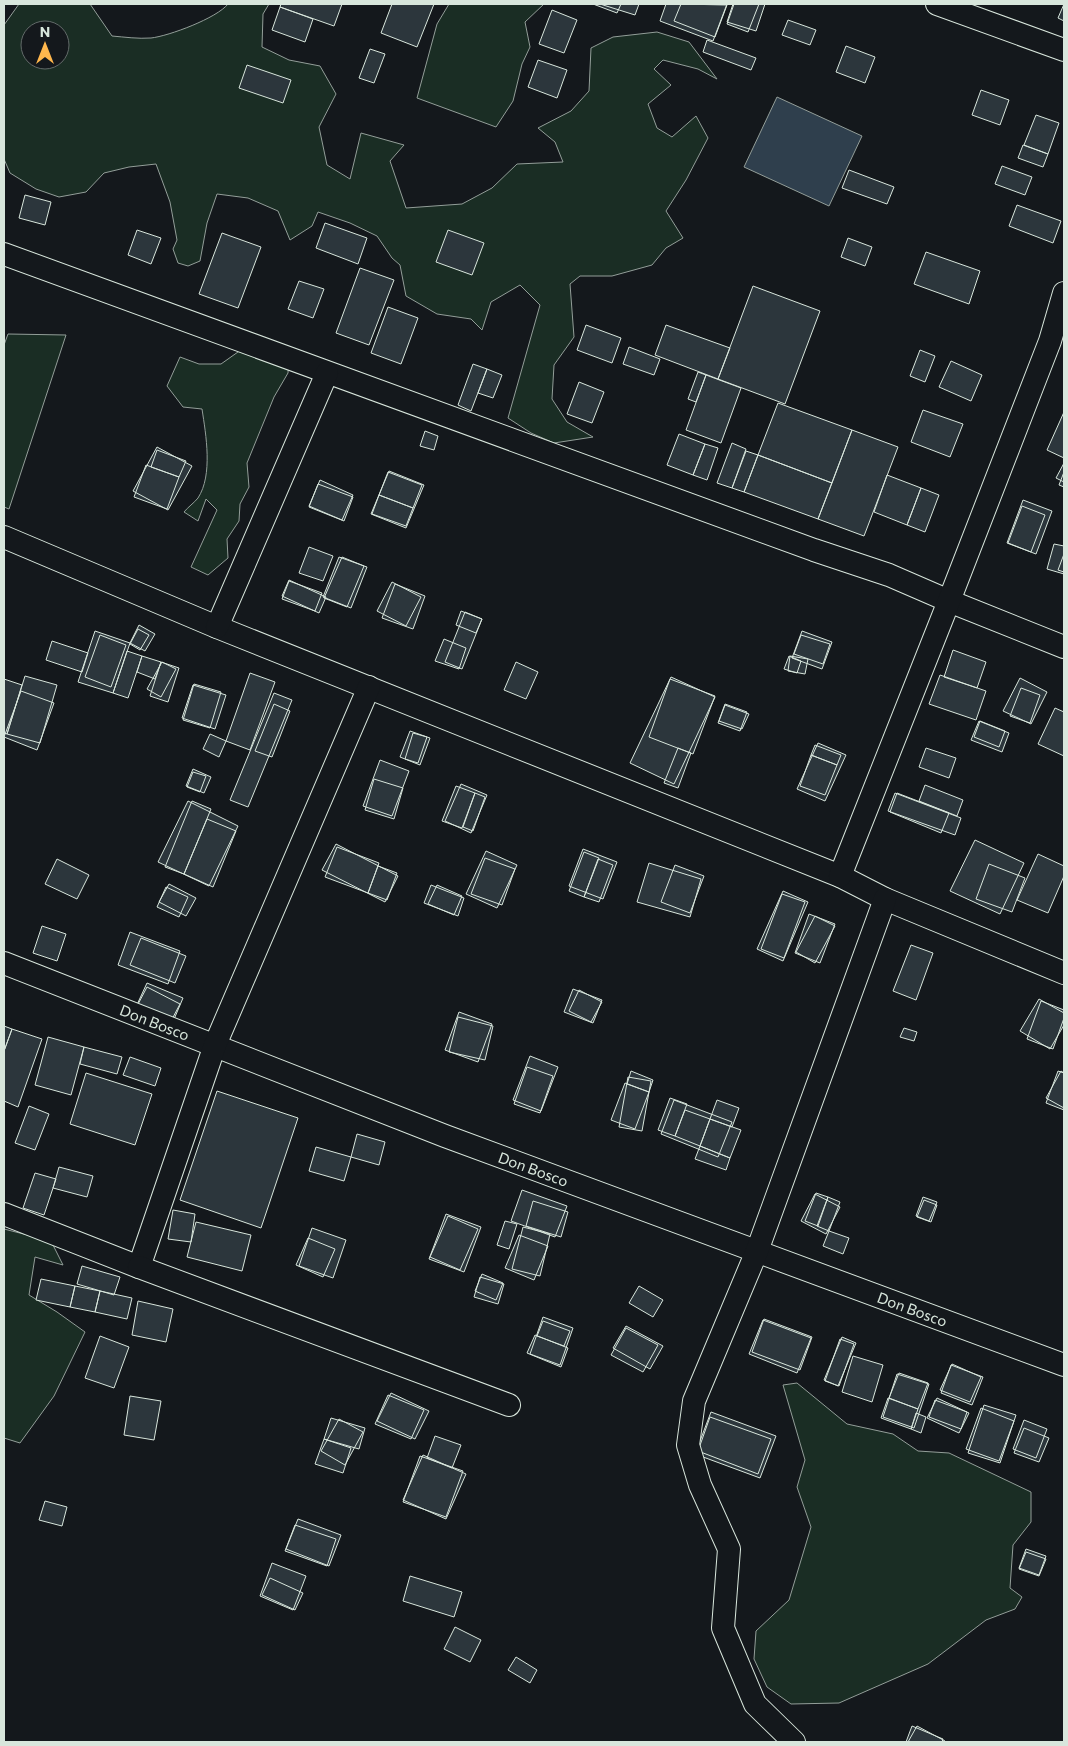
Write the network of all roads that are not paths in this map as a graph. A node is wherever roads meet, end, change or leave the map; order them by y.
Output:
1 (937, 4) edge
2 (1064, 50) edge
3 (4, 254) edge
4 (1064, 293) edge
5 (1057, 343) edge
6 (327, 373) junction
7 (4, 537) edge
8 (949, 602) junction
9 (217, 627) junction
10 (1064, 647) edge
11 (369, 687) junction
12 (840, 876) junction
13 (885, 899) junction
14 (4, 963) edge
15 (1064, 973) edge
16 (215, 1045) junction
17 (4, 1214) edge
18 (757, 1252) junction
19 (139, 1267) junction
20 (1064, 1365) edge
21 (509, 1405) dead end
22 (794, 1742) edge

1 - 2 street
3 - 6 street
4 - 5 street
5 - 8 street
6 - 8 street
6 - 9 street
7 - 9 street
8 - 10 street
8 - 12 street
9 - 11 street
11 - 12 street
11 - 16 street
12 - 13 street
13 - 15 street
13 - 18 street
14 - 16 street, Don Bosco
16 - 18 street, Don Bosco
16 - 19 street
17 - 19 street
18 - 20 street, Don Bosco
18 - 22 street
19 - 21 street

